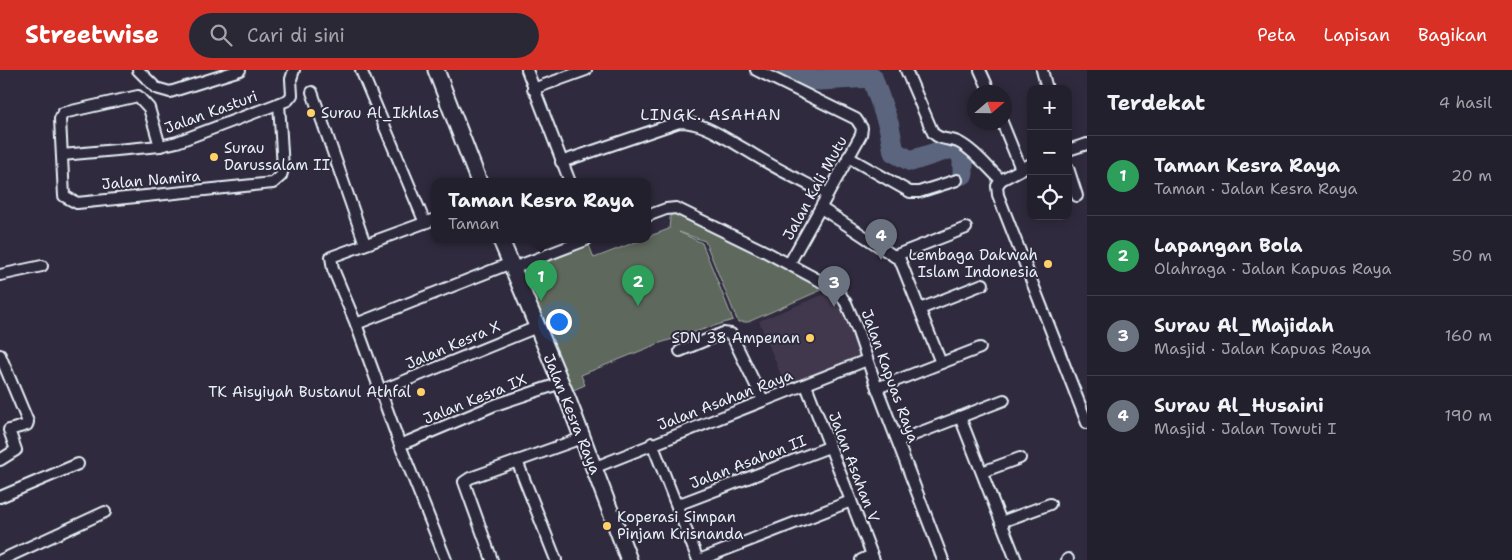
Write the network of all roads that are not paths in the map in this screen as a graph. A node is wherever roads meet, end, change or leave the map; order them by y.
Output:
1 (154, 70) edge
2 (240, 70) edge
3 (294, 70) edge
4 (361, 70) edge
5 (436, 70) edge
6 (527, 70) edge
7 (586, 70) edge
8 (756, 70) edge
9 (906, 70) edge
10 (980, 70) edge
11 (1042, 70) edge
12 (141, 74) edge
13 (987, 85) edge
14 (1046, 85) edge
15 (534, 88) junction
16 (312, 92) dead end
17 (279, 103) junction
18 (1006, 130) edge
19 (1087, 144) edge
20 (160, 146) junction
21 (1072, 149) edge
22 (62, 155) junction
23 (848, 157) junction
24 (561, 162) junction
25 (1026, 167) edge
26 (1070, 175) edge
27 (477, 178) edge
28 (568, 178) edge
29 (957, 180) dead end
30 (1001, 180) junction
31 (828, 194) junction
32 (1078, 196) dead end
33 (821, 208) junction
34 (651, 215) edge
35 (430, 221) edge
36 (966, 228) dead end
37 (503, 243) edge
38 (577, 243) edge
39 (365, 244) junction
40 (894, 256) junction
41 (789, 264) junction
42 (512, 265) junction
43 (42, 266) dead end
44 (0, 275) edge
45 (983, 284) dead end
46 (920, 309) junction
47 (356, 324) junction
48 (537, 327) junction
49 (980, 348) dead end
50 (680, 351) dead end
51 (0, 355) edge
52 (867, 360) junction
53 (941, 363) junction
54 (561, 383) junction
55 (806, 385) junction
56 (877, 388) junction
57 (380, 391) junction
58 (763, 400) junction
59 (1004, 400) dead end
60 (960, 417) junction
61 (1087, 423) edge
62 (582, 438) junction
63 (898, 441) junction
64 (652, 443) junction
65 (400, 445) junction
66 (829, 447) junction
67 (1020, 458) dead end
68 (1, 459) edge
69 (517, 461) junction
70 (78, 464) dead end
71 (593, 468) junction
72 (982, 472) junction
73 (0, 497) edge
74 (851, 501) junction
75 (1050, 504) dead end
76 (677, 505) junction
77 (105, 512) dead end
78 (1000, 522) junction
79 (873, 558) edge
80 (1, 560) edge
81 (446, 560) edge
82 (492, 560) edge
83 (556, 560) edge
84 (629, 560) edge
85 (698, 560) edge
86 (861, 560) edge
87 (943, 560) edge
88 (1016, 560) edge

1 - 12 street
2 - 12 street
3 - 17 street
4 - 35 street
5 - 27 street
6 - 15 street
7 - 15 street
8 - 23 street, Jalan Kali Mutu
9 - 30 street
10 - 13 street
11 - 14 street
15 - 24 street
16 - 39 street
17 - 20 street, Jalan Kasturi
17 - 22 street, Jalan Namira
18 - 25 street
19 - 21 street
20 - 22 street, Jalan Kasturi
20 - 22 street
23 - 29 street
23 - 31 street, Jalan Kali Mutu
24 - 28 street
24 - 31 street
25 - 30 street
26 - 32 street
30 - 61 street
31 - 33 street, Jalan Kali Mutu
33 - 40 street
33 - 41 street, Jalan Kali Mutu
34 - 41 street, Jalan Kapuas Raya
35 - 39 street
36 - 40 street
37 - 42 street, Jalan Kesra Raya
38 - 42 street
39 - 47 street
40 - 46 street
41 - 52 street, Jalan Kapuas Raya
42 - 47 street
42 - 48 street, Jalan Kesra Raya
43 - 44 street
45 - 46 street
46 - 53 street
47 - 57 street
48 - 54 street, Jalan Kesra Raya
48 - 57 street, Jalan Kesra X
49 - 53 street
50 - 58 street
51 - 68 street
52 - 55 street, Jalan Asahan Raya
52 - 56 street, Jalan Kapuas Raya
53 - 56 street
54 - 62 street, Jalan Kesra Raya
54 - 65 street, Jalan Kesra IX
55 - 58 street, Jalan Asahan Raya
55 - 66 street, Jalan Asahan V
56 - 63 street, Jalan Kapuas Raya
57 - 65 street
58 - 64 street, Jalan Asahan Raya
59 - 60 street
60 - 63 street
60 - 72 street
62 - 69 street
62 - 71 street, Jalan Kesra Raya
63 - 87 street, Jalan Kapuas Raya
64 - 71 street, Jalan Asahan Raya
64 - 76 street
65 - 81 street
66 - 74 street, Jalan Asahan V
66 - 76 street, Jalan Asahan II
67 - 72 street
69 - 82 street
69 - 83 street
70 - 73 street
71 - 84 street, Jalan Kesra Raya
72 - 78 street
74 - 79 street, Jalan Asahan V
74 - 85 street
75 - 78 street
76 - 85 street
77 - 80 street
78 - 88 street
79 - 86 street

